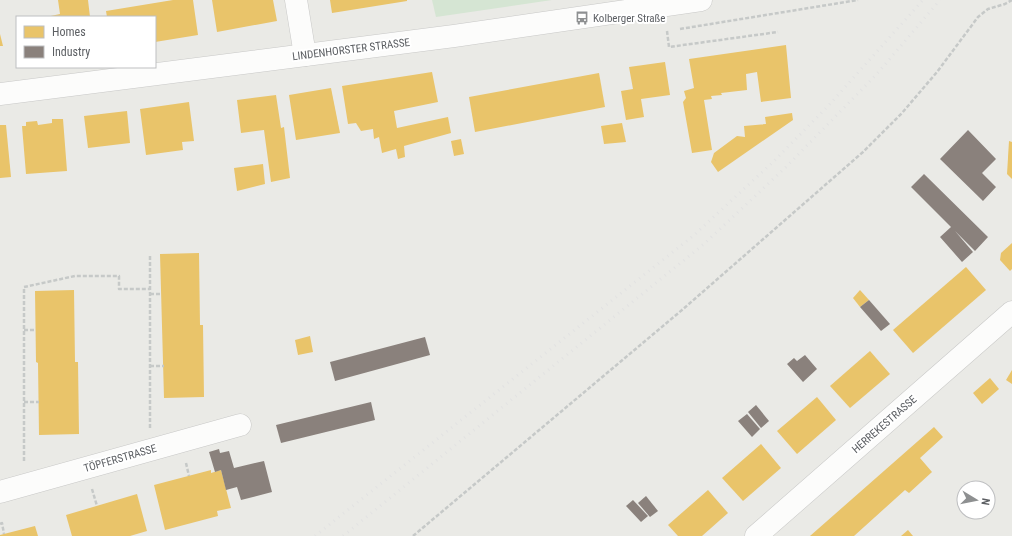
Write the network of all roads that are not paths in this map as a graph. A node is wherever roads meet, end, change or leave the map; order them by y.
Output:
1 (296, 0) edge
2 (701, 0) edge
3 (304, 55) junction
4 (0, 94) edge
5 (1012, 312) edge
6 (240, 425) dead end
7 (0, 492) edge
8 (756, 536) edge

1 - 3 street
2 - 3 street, LINDENHORSTER STRASSE
3 - 4 street, LINDENHORSTER STRASSE
5 - 8 street, HERREKESTRASSE
6 - 7 street, TÖPFERSTRASSE

